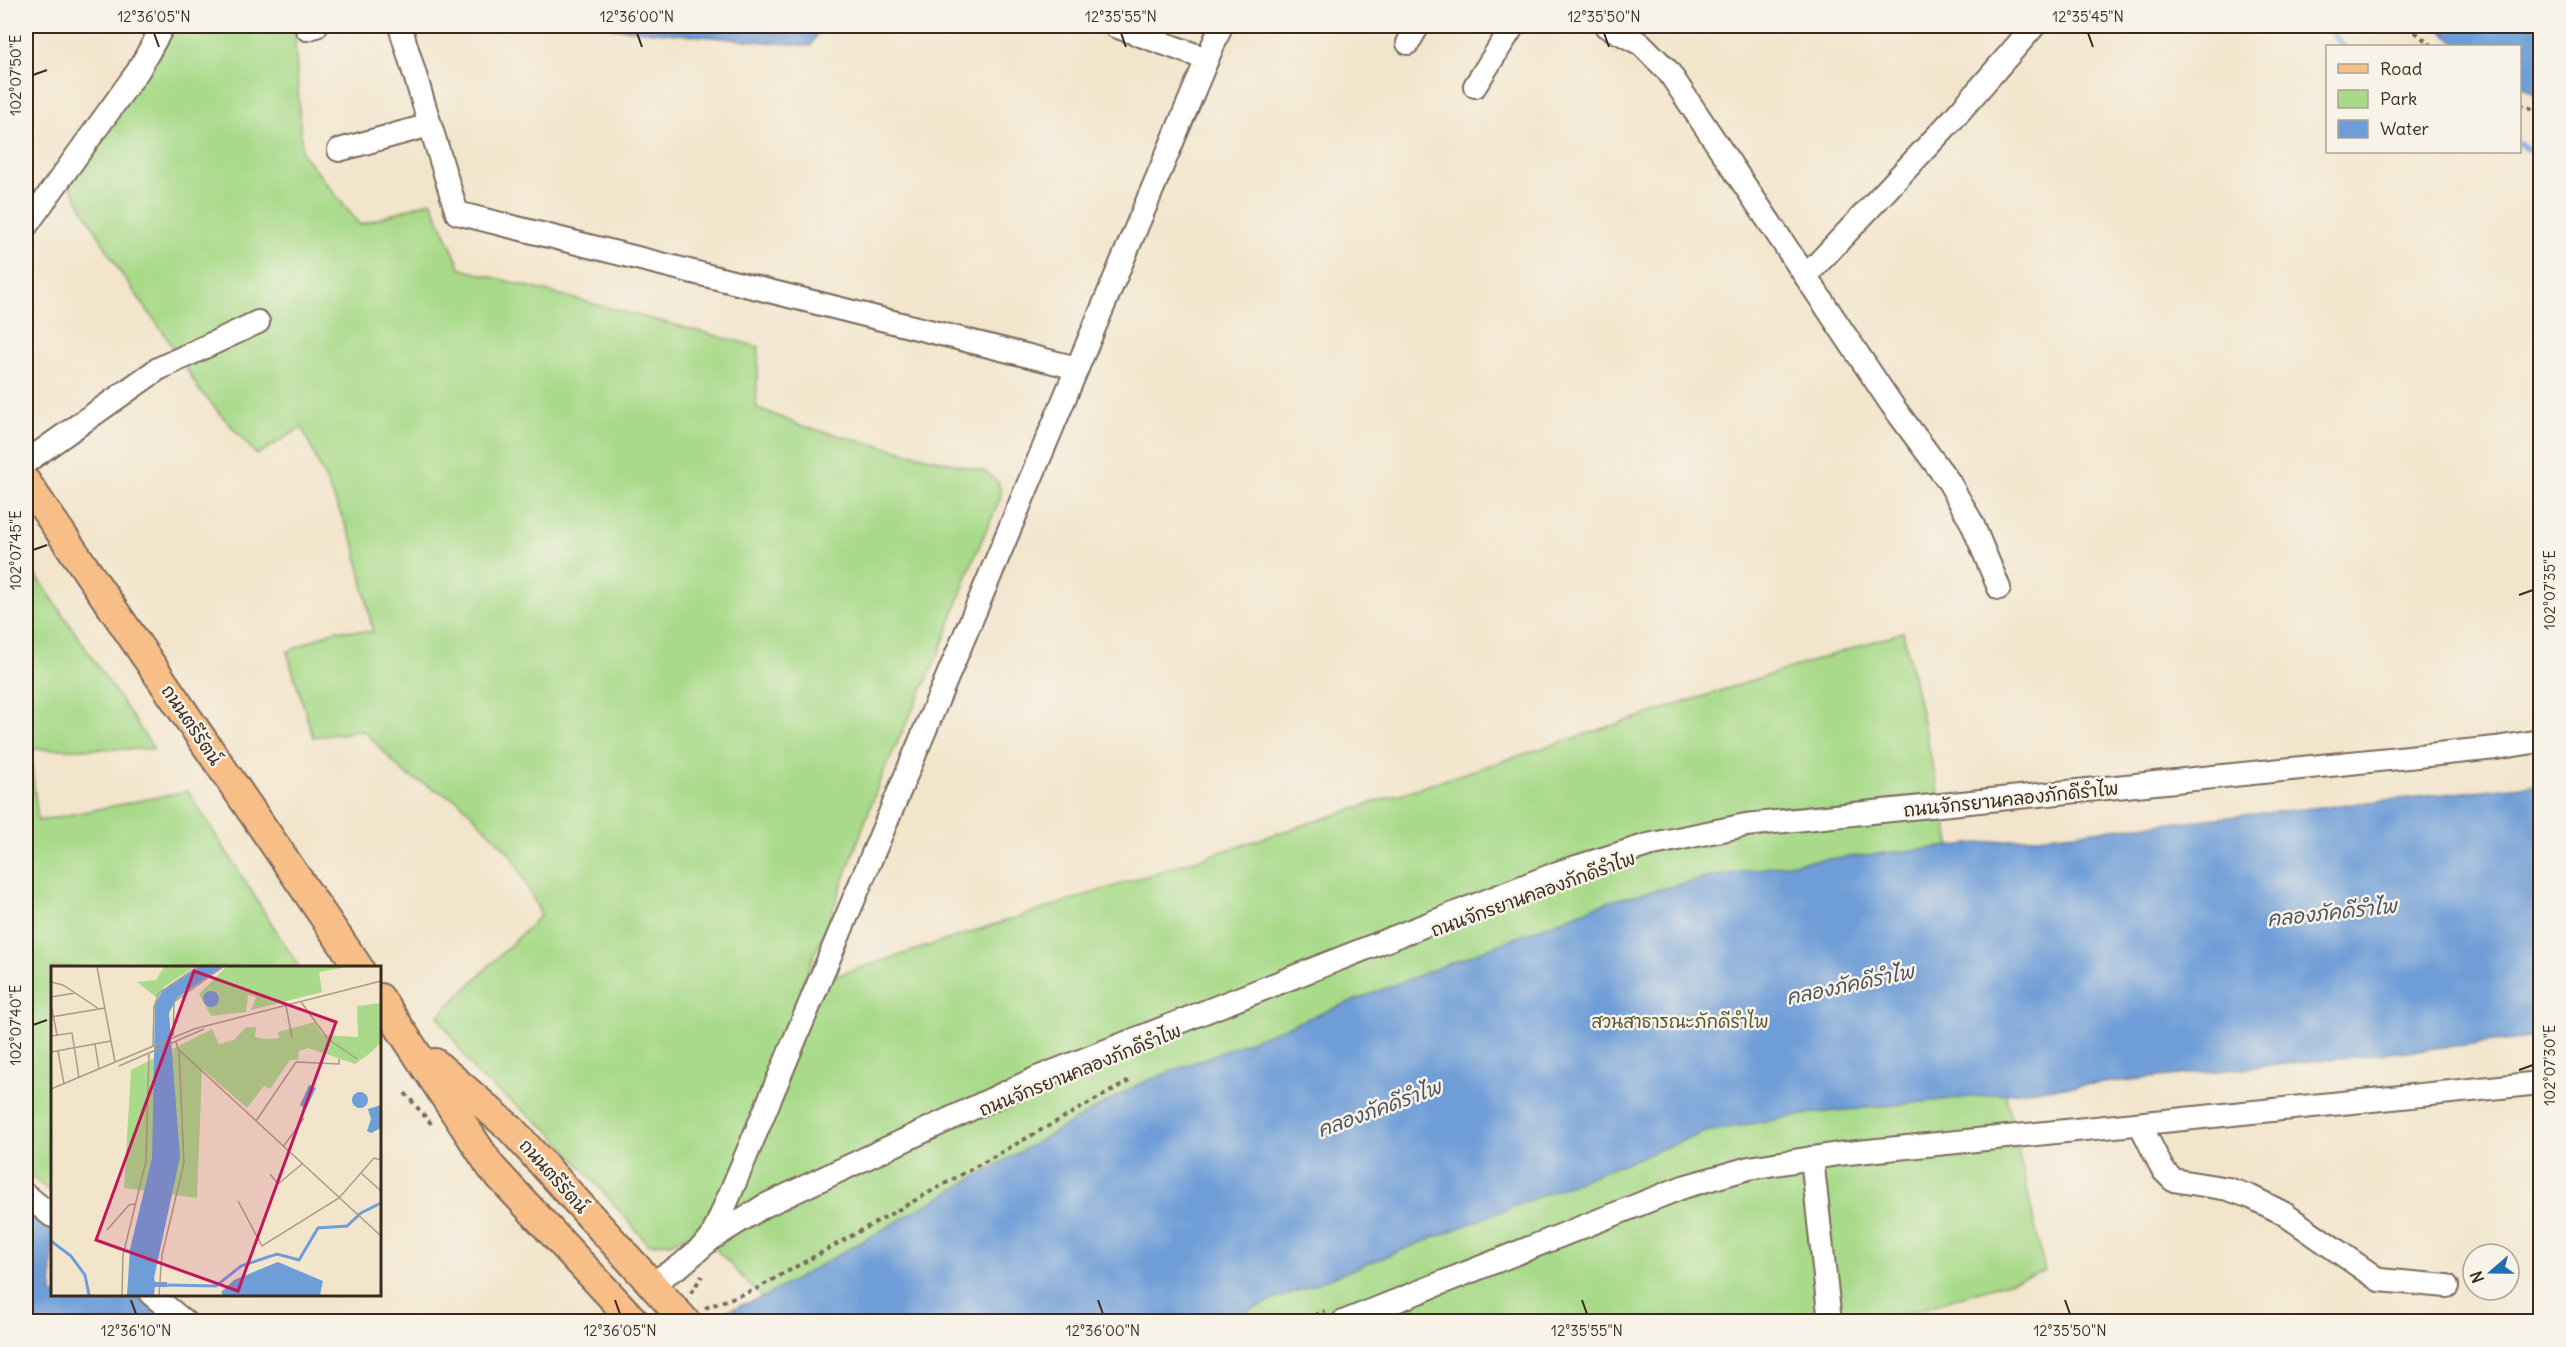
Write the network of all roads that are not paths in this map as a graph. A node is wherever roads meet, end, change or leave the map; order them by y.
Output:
1 (164, 26) edge
2 (400, 26) edge
3 (1115, 26) edge
4 (1221, 26) edge
5 (1513, 26) edge
6 (1606, 26) edge
7 (2034, 26) edge
8 (1207, 59) junction
9 (1475, 86) dead end
10 (430, 125) junction
11 (339, 150) dead end
12 (26, 226) edge
13 (1806, 276) junction
14 (258, 322) dead end
15 (1077, 368) junction
16 (26, 462) edge
17 (26, 482) edge
18 (1999, 588) dead end
19 (2541, 741) edge
20 (358, 966) edge
21 (381, 999) edge
22 (410, 1042) junction
23 (2541, 1083) edge
24 (2140, 1124) junction
25 (1812, 1158) junction
26 (26, 1195) edge
27 (51, 1215) edge
28 (711, 1239) junction
29 (652, 1283) junction
30 (2447, 1286) dead end
31 (153, 1296) edge
32 (686, 1310) edge
33 (632, 1321) edge
34 (185, 1322) edge
35 (1343, 1322) edge
36 (1830, 1322) edge

1 - 12 street
2 - 10 street
3 - 8 street
4 - 8 street
5 - 9 street
6 - 13 street
7 - 13 street
8 - 15 street
10 - 11 street
10 - 15 street
13 - 18 street
14 - 16 street
15 - 28 street
17 - 20 main road, ถนนตรีรัตน์
19 - 28 street
21 - 22 main road, ถนนตรีรัตน์
22 - 29 main road, ถนนตรีรัตน์
22 - 33 main road, ถนนตรีรัตน์
23 - 24 street
24 - 25 street
24 - 30 street
25 - 35 street
25 - 36 street
26 - 27 street
28 - 29 street
29 - 32 main road, ถนนตรีรัตน์
31 - 34 street

